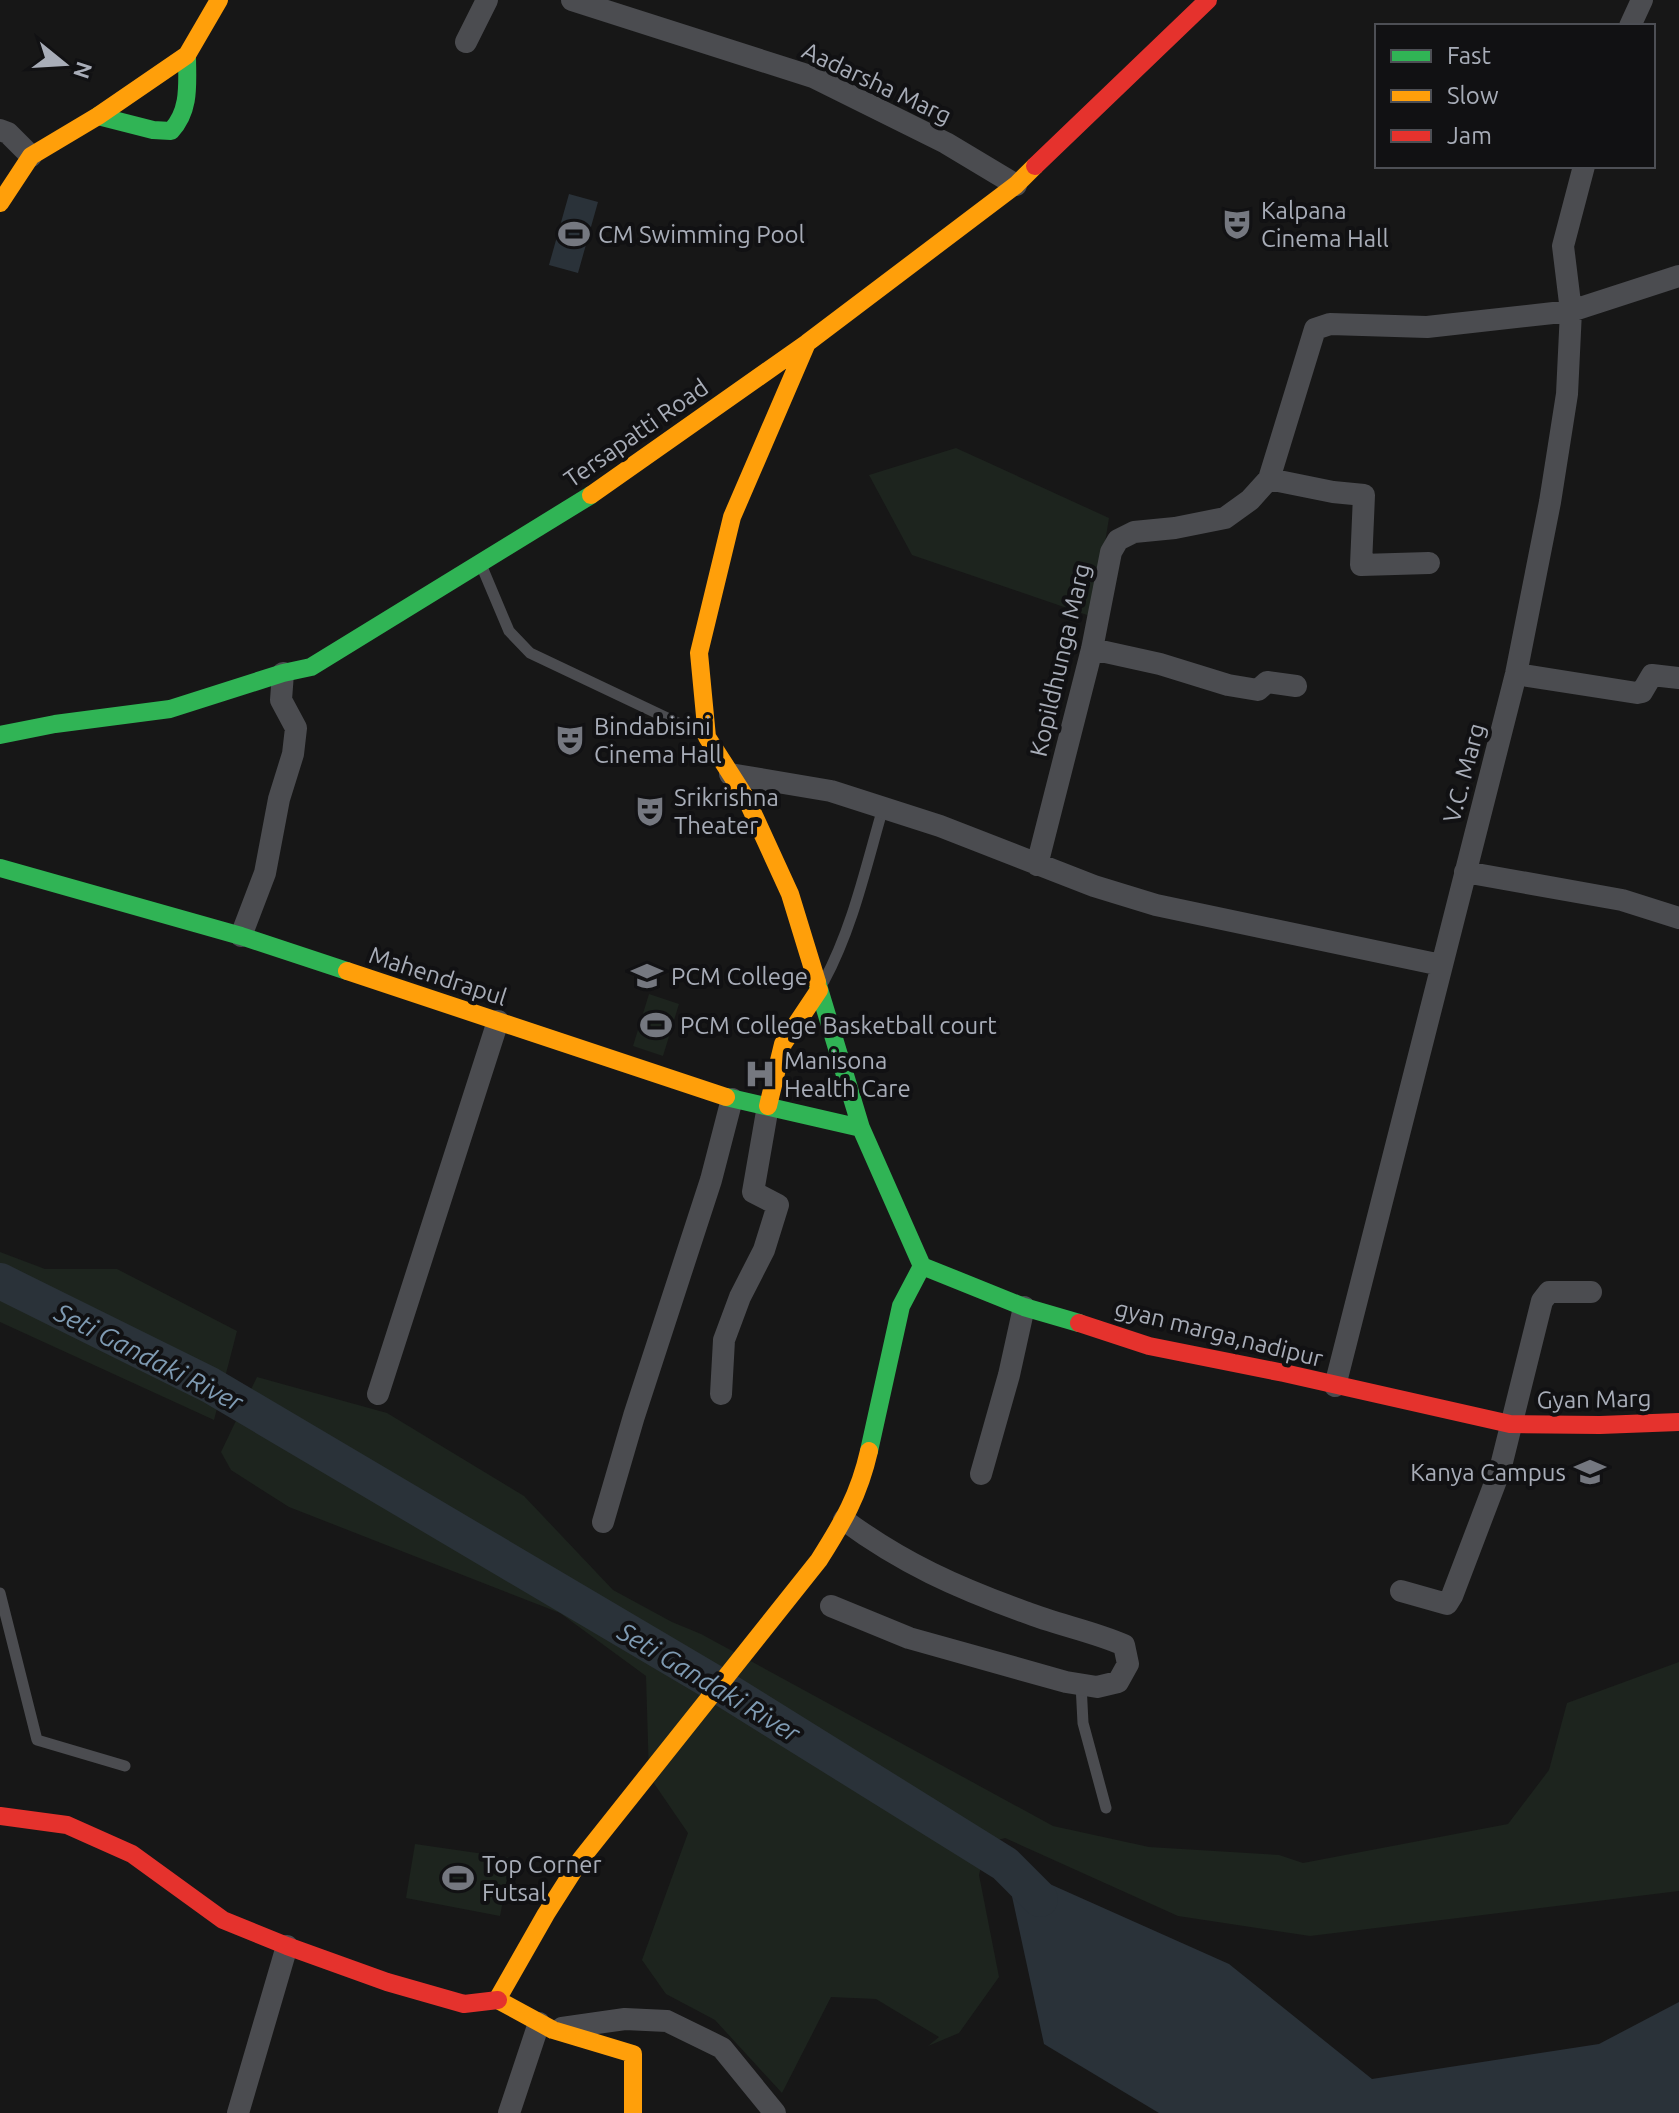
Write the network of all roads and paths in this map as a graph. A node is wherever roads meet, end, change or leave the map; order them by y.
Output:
1 (219, 0) edge
2 (487, 0) edge
3 (572, 0) edge
4 (1208, 0) edge
5 (1642, 0) edge
6 (1631, 24) edge
7 (466, 42) dead end
8 (187, 55) junction
9 (98, 116) junction
10 (0, 130) edge
11 (31, 156) junction
12 (1583, 168) edge
13 (1016, 185) junction
14 (0, 203) edge
15 (1679, 276) edge
16 (1571, 311) junction
17 (807, 343) junction
18 (1269, 479) junction
19 (1429, 563) dead end
20 (480, 564) junction
21 (1092, 649) junction
22 (283, 673) junction
23 (1516, 674) junction
24 (1679, 678) edge
25 (1296, 686) dead end
26 (0, 735) edge
27 (707, 737) junction
28 (730, 774) junction
29 (883, 808) junction
30 (1037, 865) junction
31 (0, 868) edge
32 (1465, 872) junction
33 (1679, 918) edge
34 (241, 936) junction
35 (1441, 965) junction
36 (819, 990) junction
37 (498, 1021) junction
38 (732, 1099) junction
39 (768, 1106) junction
40 (861, 1128) junction
41 (922, 1266) junction
42 (1591, 1292) dead end
43 (1024, 1307) junction
44 (1335, 1386) junction
45 (378, 1394) dead end
46 (721, 1394) dead end
47 (1679, 1422) edge
48 (1510, 1424) junction
49 (981, 1474) dead end
50 (844, 1520) junction
51 (603, 1522) dead end
52 (1401, 1591) dead end
53 (0, 1593) edge
54 (831, 1606) dead end
55 (1081, 1684) junction
56 (125, 1766) dead end
57 (1106, 1808) dead end
58 (0, 1816) edge
59 (287, 1946) junction
60 (497, 2000) junction
61 (546, 2026) junction
62 (238, 2113) edge
63 (509, 2113) edge
64 (633, 2113) edge
65 (775, 2113) edge

1 - 8 main road
2 - 7 street
3 - 13 street, Aadarsha Marg
4 - 13 main road, Tersapatti Road
5 - 6 street
8 - 9 main road
8 - 9 main road
9 - 11 main road
10 - 11 street
11 - 14 main road
12 - 16 street, V.C. Marg
13 - 17 main road, Tersapatti Road
15 - 16 street, Kopildhunga Marg
16 - 18 street, Kopildhunga Marg
16 - 23 street, V.C. Marg
17 - 20 main road, Tersapatti Road
17 - 27 main road
18 - 19 street
18 - 21 street, Kopildhunga Marg
20 - 22 main road, Tersapatti Road
20 - 27 lane
21 - 25 street
21 - 30 street, Kopildhunga Marg
22 - 26 main road, Tersapatti Road
22 - 34 street
23 - 24 street
23 - 32 street, V.C. Marg
27 - 28 main road
28 - 29 street
28 - 36 main road
29 - 30 street
29 - 36 lane
30 - 35 street
31 - 34 main road, Mahendrapul
32 - 33 street
32 - 35 street, V.C. Marg
34 - 37 main road, Mahendrapul
35 - 44 street, V.C. Marg
36 - 39 main road
36 - 40 main road
37 - 38 main road, Mahendrapul
37 - 45 street
38 - 39 main road, Mahendrapul
38 - 51 street
39 - 40 main road, Mahendrapul
39 - 46 street
40 - 41 main road
41 - 43 main road, gyan marga,nadipur
41 - 50 main road
42 - 48 street
43 - 44 main road, gyan marga,nadipur
43 - 49 street
44 - 48 main road, gyan marga,nadipur
47 - 48 main road, Gyan Marg
48 - 52 street
50 - 55 street
50 - 60 main road
53 - 56 lane
54 - 55 street
55 - 57 lane
58 - 59 main road
59 - 60 main road
59 - 62 street
60 - 61 main road
61 - 63 street
61 - 64 main road
61 - 65 street

